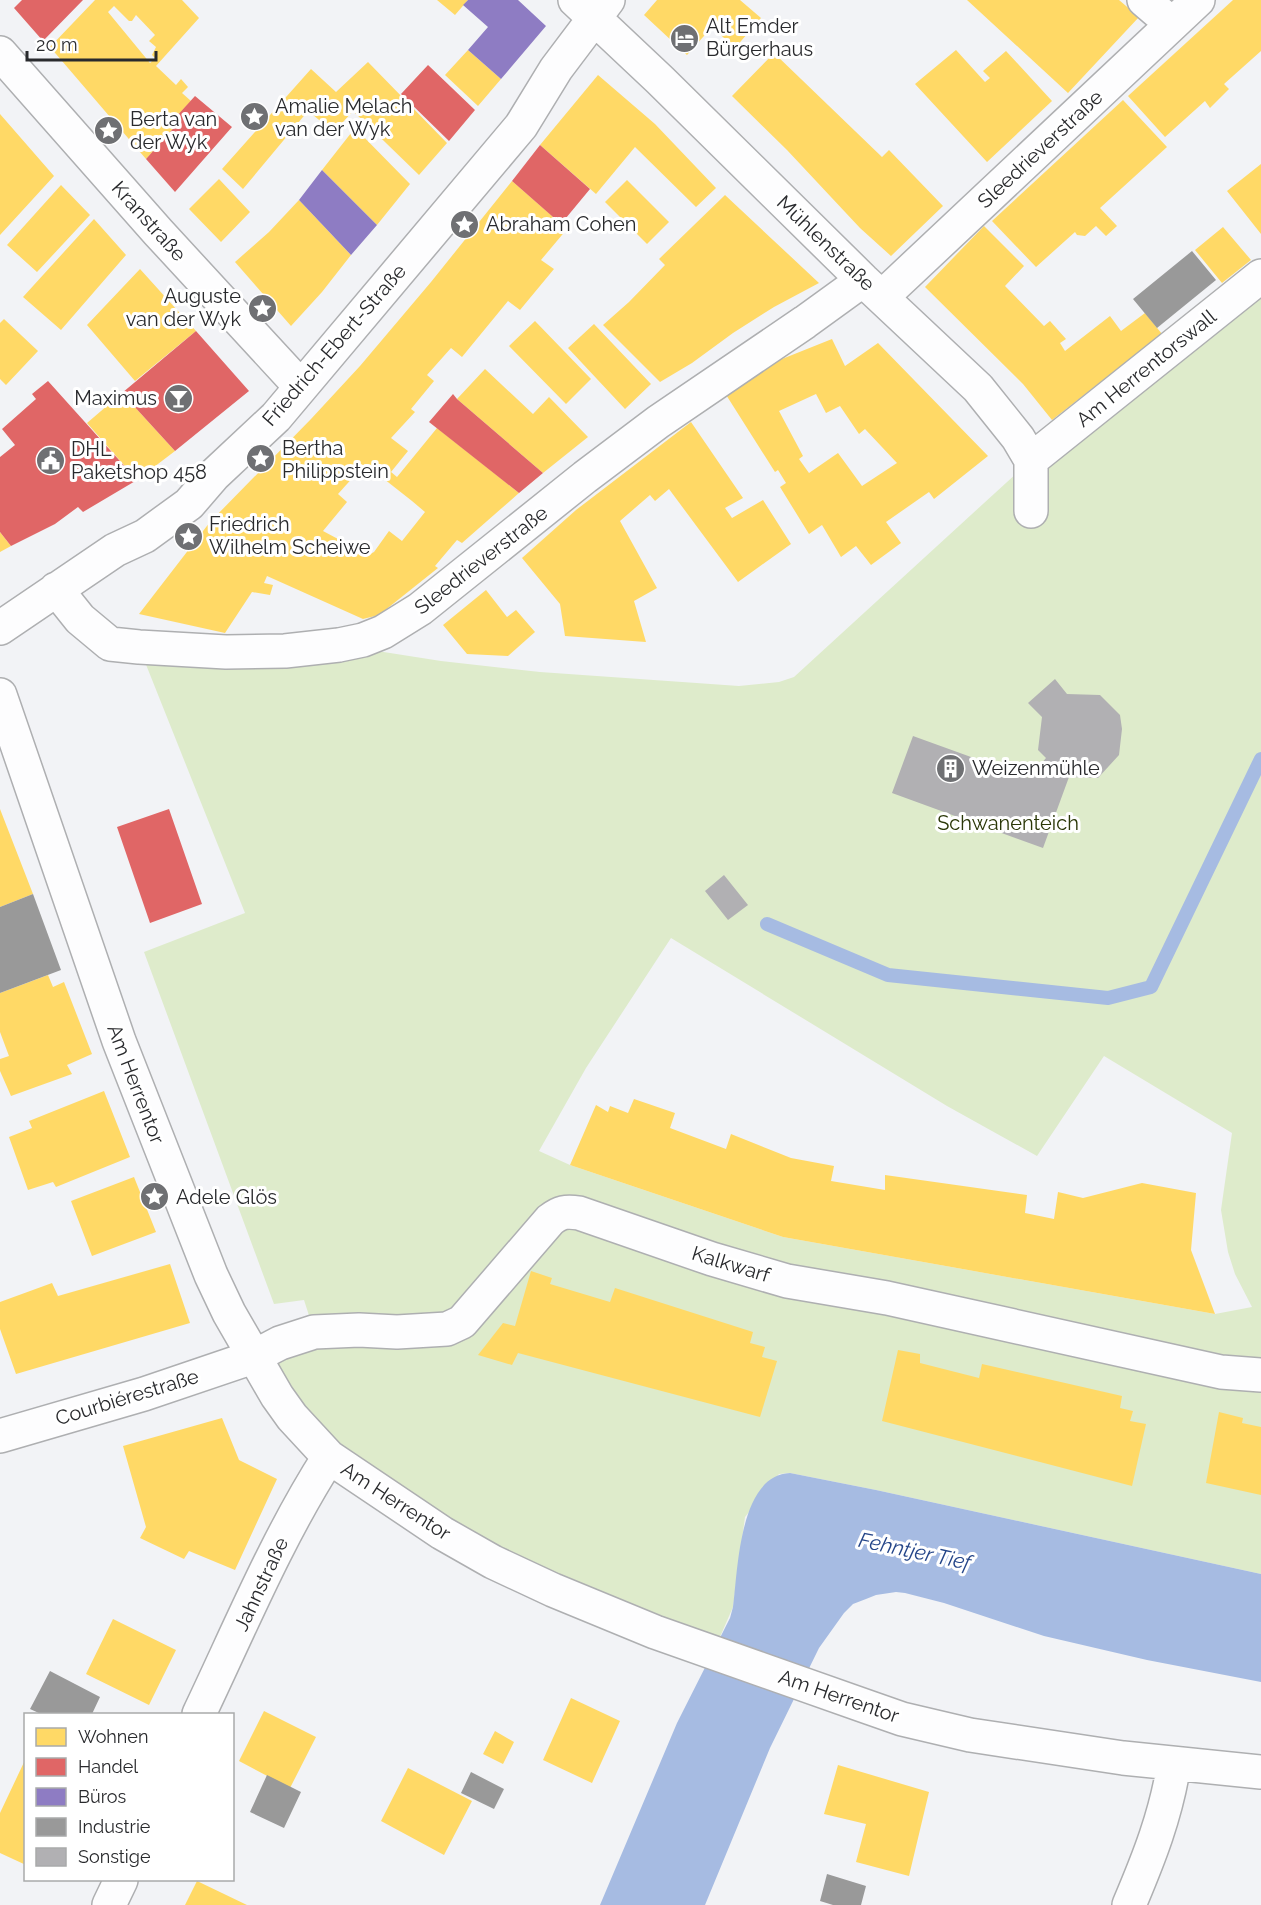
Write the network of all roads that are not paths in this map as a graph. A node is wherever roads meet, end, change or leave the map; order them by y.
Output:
1 (1144, 0) edge
2 (1198, 0) edge
3 (592, 6) edge
4 (1173, 24) junction
5 (0, 53) edge
6 (1261, 276) edge
7 (873, 288) junction
8 (301, 387) junction
9 (1031, 460) junction
10 (1031, 511) dead end
11 (56, 589) junction
12 (0, 628) edge
13 (0, 695) edge
14 (253, 1357) junction
15 (1261, 1375) edge
16 (0, 1436) edge
17 (329, 1457) junction
18 (199, 1713) edge
19 (1174, 1764) junction
20 (1261, 1772) edge
21 (121, 1881) edge
22 (109, 1905) edge
23 (1129, 1905) edge

1 - 4 street
2 - 4 street, Sleedrieverstraße
3 - 7 street, Mühlenstraße
3 - 8 street, Friedrich-Ebert-Straße
4 - 7 street, Sleedrieverstraße
5 - 8 street, Kranstraße
6 - 9 street, Am Herrentorswall
7 - 9 street, Mühlenstraße
7 - 11 street, Sleedrieverstraße
8 - 11 street, Friedrich-Ebert-Straße
9 - 10 street
11 - 12 street, Friedrich-Ebert-Straße
13 - 14 street, Am Herrentor
14 - 15 street, Kalkwarf
14 - 16 street, Courbiérestraße
14 - 17 street, Am Herrentor
17 - 18 street, Jahnstraße
17 - 19 street, Am Herrentor
19 - 20 street, Am Herrentor
19 - 23 street
21 - 22 street

